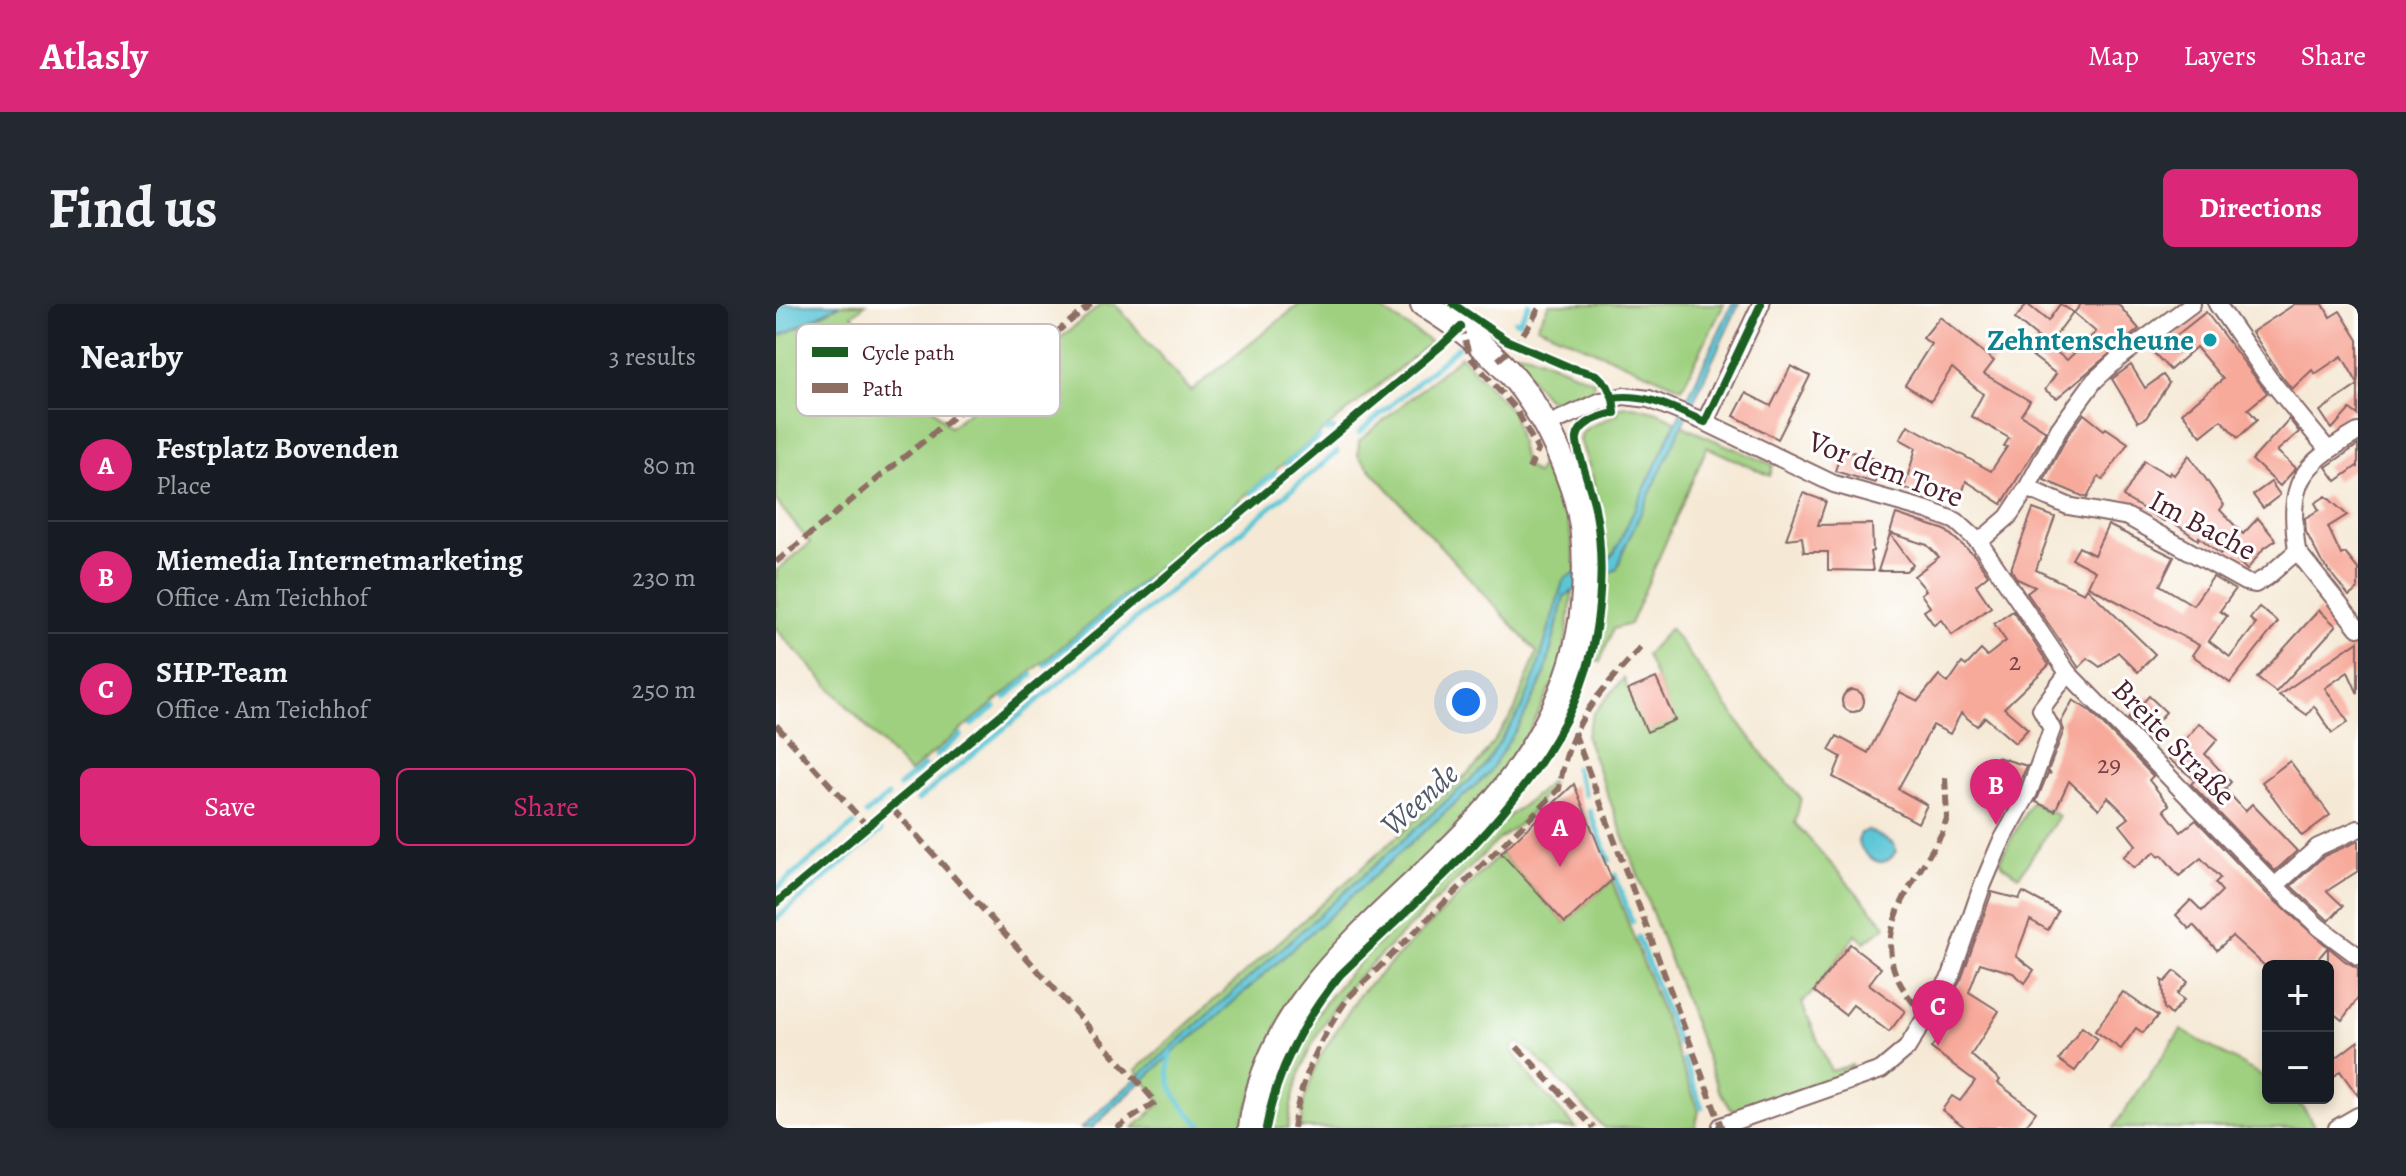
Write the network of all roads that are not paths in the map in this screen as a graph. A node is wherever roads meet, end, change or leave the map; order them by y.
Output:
1 (1423, 304) edge
2 (1761, 304) edge
3 (2192, 304) edge
4 (2217, 304) edge
5 (1700, 420) junction
6 (1547, 425) junction
7 (2358, 432) edge
8 (2328, 450) junction
9 (2027, 488) junction
10 (1979, 542) junction
11 (2297, 551) junction
12 (2358, 628) edge
13 (2068, 673) junction
14 (2358, 829) edge
15 (2275, 886) junction
16 (2358, 956) edge
17 (2358, 1116) edge
18 (1721, 1126) edge
19 (1251, 1128) edge
20 (2337, 1128) edge

1 - 6 main road
2 - 5 street
3 - 9 street
4 - 8 street
5 - 6 street, Vor dem Tore
5 - 10 street, Vor dem Tore
6 - 19 main road
7 - 8 street
8 - 11 street, Im Bache
9 - 10 street
9 - 11 street, Im Bache
10 - 13 street, Breite Straße
11 - 12 street, Im Bache
13 - 15 street, Breite Straße
13 - 18 street
14 - 15 street
15 - 16 street, Breite Straße
17 - 20 street

